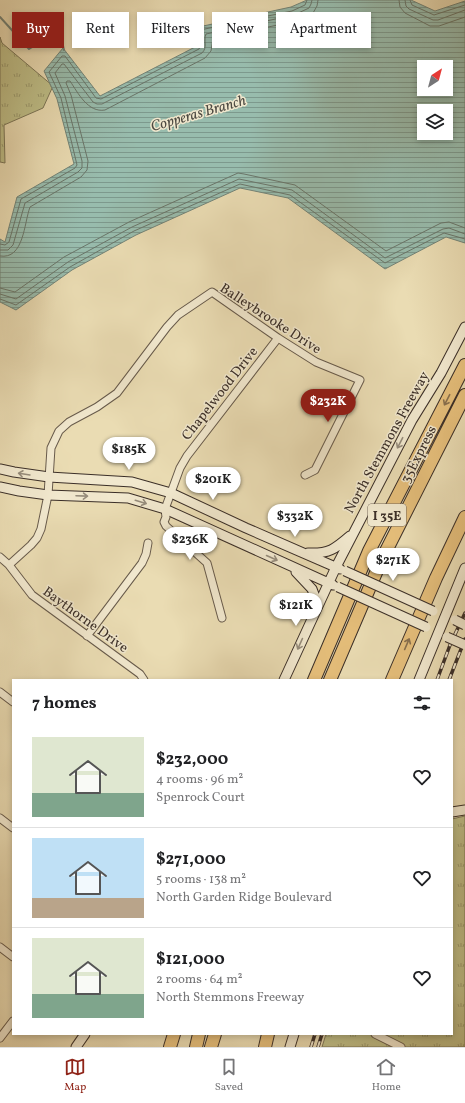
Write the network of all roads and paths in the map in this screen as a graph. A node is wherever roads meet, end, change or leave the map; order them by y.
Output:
1 (465, 327) edge
2 (278, 338) junction
3 (465, 365) edge
4 (465, 395) edge
5 (0, 469) edge
6 (305, 475) dead end
7 (49, 478) junction
8 (0, 487) edge
9 (171, 493) junction
10 (48, 494) junction
11 (165, 510) junction
12 (465, 517) edge
13 (354, 532) junction
14 (148, 543) dead end
15 (302, 552) junction
16 (0, 557) edge
17 (9, 565) junction
18 (290, 566) junction
19 (336, 567) junction
20 (465, 568) edge
21 (328, 583) junction
22 (318, 605) junction
23 (446, 616) junction
24 (222, 618) dead end
25 (465, 625) edge
26 (438, 633) junction
27 (87, 636) junction
28 (465, 645) edge
29 (316, 675) edge
30 (143, 679) edge
31 (284, 679) edge
32 (330, 679) edge
33 (392, 679) edge
34 (419, 679) edge
35 (0, 692) edge
36 (12, 701) edge
37 (465, 810) edge
38 (453, 812) edge
39 (0, 818) edge
40 (12, 827) edge
41 (0, 947) edge
42 (12, 956) edge
43 (12, 1022) edge
44 (84, 1035) edge
45 (173, 1035) edge
46 (199, 1035) edge
47 (214, 1035) edge
48 (268, 1035) edge
49 (294, 1035) edge
50 (377, 1035) edge
51 (0, 1038) edge
52 (76, 1047) edge
53 (170, 1047) edge
54 (196, 1047) edge
55 (212, 1047) edge
56 (265, 1047) edge
57 (290, 1047) edge
58 (401, 1047) edge

1 -> 13 main road, North Stemmons Freeway
2 - 6 street, Balleybrooke Drive
2 - 7 street, Balleybrooke Drive
2 - 9 street, Chapelwood Drive
3 -> 29 highway, I 35E
4 - 32 highway, 35Express
7 -> 5 main road
7 - 9 main road
7 - 10 street, Balleybrooke Drive
8 - 10 main road
9 - 11 street, Chapelwood Drive
9 - 15 main road
10 -> 11 main road
10 - 17 street, Balleybrooke Drive
11 -> 18 main road
11 - 24 street
33 -> 12 highway
13 - 15 main road
13 - 19 main road, North Stemmons Freeway
14 - 27 street
15 - 19 main road
16 - 17 street, Baythorne Drive
17 - 27 street, Baythorne Drive
18 - 21 main road
18 - 22 main road
19 - 21 main road, North Stemmons Freeway
19 - 23 main road, bridge
20 - 23 main road
21 - 22 main road, North Stemmons Freeway
21 - 26 main road, bridge
22 -> 31 main road, North Stemmons Freeway
23 - 25 main road, bridge
23 - 26 main road
26 - 28 main road, bridge
26 - 34 main road
27 - 30 street, Baythorne Drive
35 - 36 street
37 - 38 main road
39 - 40 street
41 - 42 street
43 - 51 street
44 - 52 main road
45 - 53 highway
46 - 54 highway
47 - 55 highway
48 - 56 highway
49 - 57 main road
50 - 58 street

